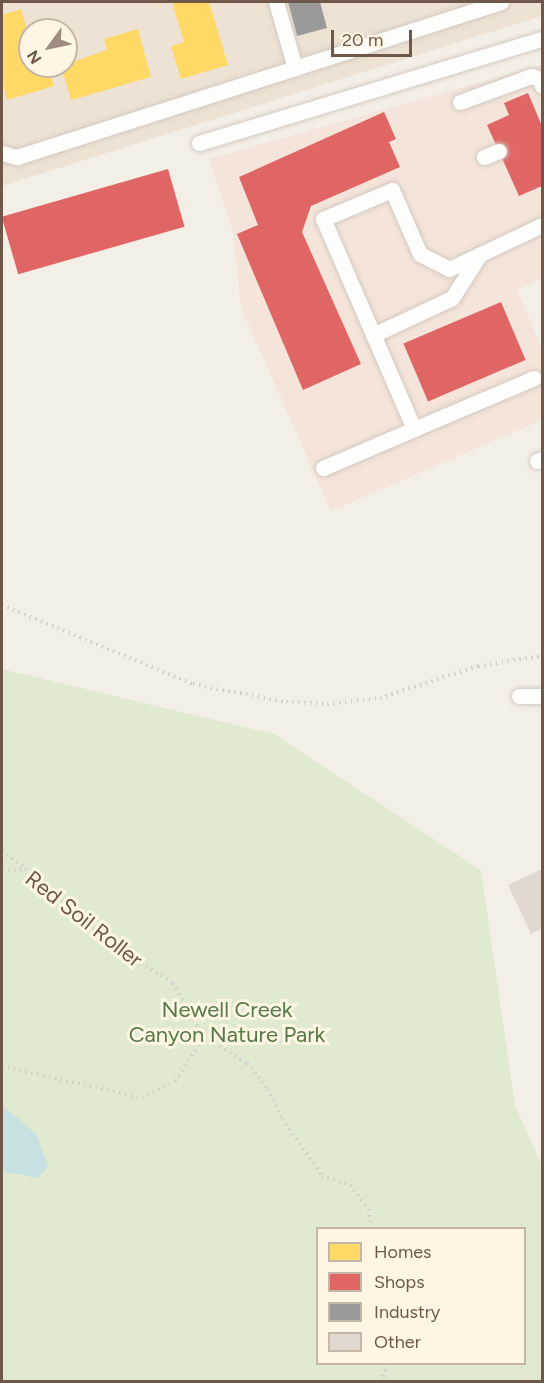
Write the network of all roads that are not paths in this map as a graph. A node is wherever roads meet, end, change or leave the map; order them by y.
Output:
1 (276, 2) edge
2 (501, 2) edge
3 (543, 39) edge
4 (295, 68) junction
5 (543, 86) edge
6 (460, 102) dead end
7 (199, 143) dead end
8 (499, 151) dead end
9 (2, 153) edge
10 (484, 157) dead end
11 (543, 225) edge
12 (480, 254) junction
13 (373, 335) junction
14 (534, 378) dead end
15 (414, 429) junction
16 (323, 468) dead end
17 (519, 696) dead end
18 (543, 696) edge

1 - 4 lane
2 - 4 lane
3 - 7 lane
4 - 9 lane
5 - 6 lane
8 - 10 lane
11 - 12 lane
12 - 13 lane
12 - 13 lane
13 - 15 lane
14 - 15 lane
15 - 16 lane
17 - 18 lane

